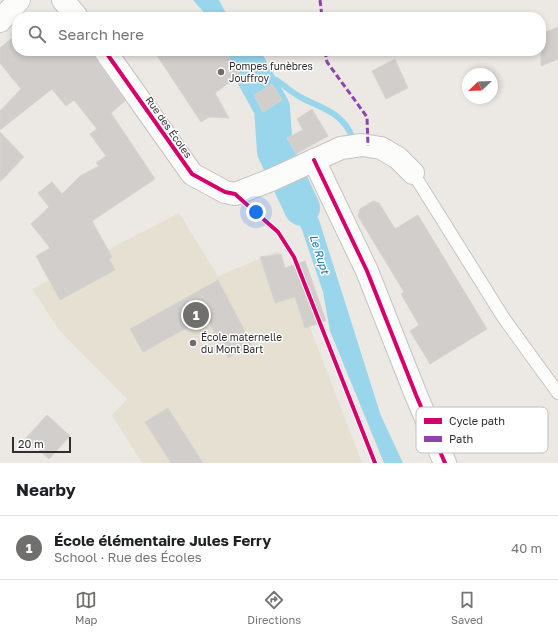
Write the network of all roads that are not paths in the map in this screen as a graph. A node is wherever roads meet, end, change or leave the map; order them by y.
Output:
1 (19, 0) edge
2 (63, 0) edge
3 (73, 12) edge
4 (0, 21) edge
5 (109, 56) edge
6 (307, 164) junction
7 (413, 173) joint
8 (558, 393) edge
9 (421, 407) edge
10 (441, 453) edge
11 (445, 463) edge

1 - 4 street
2 - 3 street
5 - 6 street, Rue des Écoles
6 - 7 street, Rue des Écoles
6 - 9 street
7 - 8 lane
10 - 11 street

